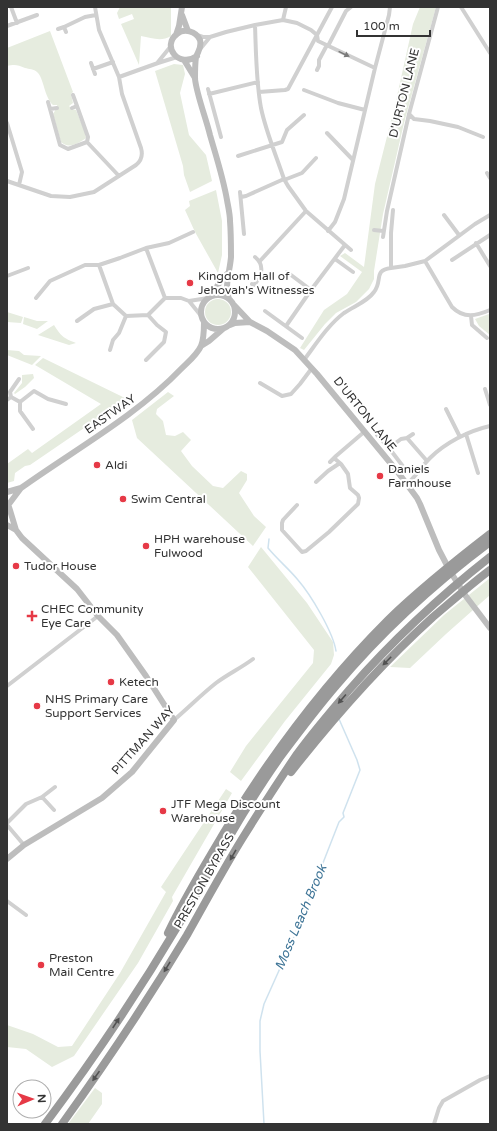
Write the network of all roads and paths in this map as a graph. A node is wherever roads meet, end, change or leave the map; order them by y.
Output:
1 (11, 7) edge
2 (95, 7) edge
3 (286, 7) edge
4 (332, 7) edge
5 (351, 7) edge
6 (390, 7) edge
7 (438, 7) edge
8 (461, 7) edge
9 (182, 10) edge
10 (37, 15) dead end
11 (96, 15) junction
12 (283, 20) junction
13 (17, 23) junction
14 (255, 25) junction
15 (7, 26) edge
16 (64, 27) junction
17 (58, 29) dead end
18 (188, 31) junction
19 (66, 32) dead end
20 (195, 34) junction
21 (176, 35) junction
22 (317, 35) junction
23 (210, 37) junction
24 (171, 46) junction
25 (327, 46) junction
26 (201, 48) junction
27 (490, 53) edge
28 (197, 56) junction
29 (177, 57) junction
30 (184, 60) junction
31 (113, 62) junction
32 (91, 63) dead end
33 (158, 63) junction
34 (375, 68) junction
35 (93, 69) junction
36 (317, 70) dead end
37 (95, 74) dead end
38 (119, 77) junction
39 (195, 78) junction
40 (258, 82) junction
41 (208, 89) dead end
42 (304, 90) dead end
43 (259, 92) junction
44 (73, 94) dead end
45 (209, 94) junction
46 (48, 102) dead end
47 (77, 106) junction
48 (56, 108) dead end
49 (72, 108) dead end
50 (50, 109) junction
51 (365, 110) junction
52 (409, 114) junction
53 (296, 115) dead end
54 (304, 115) dead end
55 (299, 119) junction
56 (7, 123) edge
57 (327, 133) dead end
58 (221, 137) dead end
59 (483, 137) dead end
60 (88, 142) junction
61 (272, 145) junction
62 (238, 156) dead end
63 (316, 158) dead end
64 (353, 160) junction
65 (487, 173) dead end
66 (119, 176) junction
67 (490, 178) edge
68 (284, 179) junction
69 (7, 181) edge
70 (19, 186) junction
71 (240, 192) dead end
72 (241, 197) junction
73 (393, 210) dead end
74 (306, 211) junction
75 (444, 215) dead end
76 (490, 215) edge
77 (328, 230) junction
78 (374, 230) dead end
79 (384, 231) junction
80 (194, 232) dead end
81 (244, 234) dead end
82 (490, 235) edge
83 (459, 236) junction
84 (383, 237) dead end
85 (476, 243) junction
86 (345, 245) junction
87 (146, 248) junction
88 (351, 250) dead end
89 (255, 256) dead end
90 (335, 259) junction
91 (452, 260) dead end
92 (260, 261) junction
93 (425, 262) junction
94 (99, 265) junction
95 (490, 266) edge
96 (28, 268) dead end
97 (392, 268) junction
98 (287, 272) dead end
99 (354, 272) dead end
100 (228, 273) junction
101 (7, 276) edge
102 (252, 284) dead end
103 (311, 290) junction
104 (36, 298) dead end
105 (165, 298) junction
106 (209, 298) junction
107 (229, 299) junction
108 (189, 301) junction
109 (113, 304) junction
110 (234, 305) junction
111 (490, 310) edge
112 (265, 311) dead end
113 (148, 315) junction
114 (126, 316) junction
115 (471, 316) junction
116 (203, 319) junction
117 (77, 321) dead end
118 (250, 322) junction
119 (286, 326) junction
120 (226, 327) junction
121 (302, 338) dead end
122 (487, 338) dead end
123 (201, 346) junction
124 (110, 350) dead end
125 (146, 360) dead end
126 (304, 360) junction
127 (312, 368) junction
128 (20, 379) dead end
129 (260, 383) dead end
130 (486, 389) dead end
131 (9, 399) edge
132 (20, 402) junction
133 (66, 404) dead end
134 (490, 405) edge
135 (446, 409) dead end
136 (490, 426) edge
137 (33, 429) dead end
138 (364, 432) junction
139 (412, 434) dead end
140 (466, 434) junction
141 (377, 435) dead end
142 (460, 437) junction
143 (407, 438) junction
144 (389, 448) junction
145 (334, 458) junction
146 (427, 461) junction
147 (330, 462) dead end
148 (340, 463) junction
149 (405, 469) dead end
150 (478, 473) dead end
151 (316, 482) dead end
152 (407, 484) junction
153 (21, 488) junction
154 (7, 492) edge
155 (297, 505) dead end
156 (8, 506) edge
157 (7, 525) edge
158 (16, 530) junction
159 (490, 534) edge
160 (490, 542) edge
161 (490, 557) edge
162 (490, 566) edge
163 (490, 570) edge
164 (98, 616) junction
165 (490, 628) edge
166 (252, 659) dead end
167 (378, 659) junction
168 (7, 686) edge
169 (174, 720) junction
170 (55, 787) dead end
171 (42, 797) junction
172 (54, 810) dead end
173 (253, 822) junction
174 (7, 824) edge
175 (24, 845) junction
176 (7, 859) edge
177 (7, 901) edge
178 (26, 915) dead end
179 (155, 962) junction
180 (490, 1076) edge
181 (45, 1124) edge
182 (62, 1124) edge
183 (434, 1124) edge

1 - 13 street
2 - 11 street
3 - 12 street
4 - 22 street
5 - 25 street
6 - 34 street
7 - 52 street, D'URTON LANE
8 - 27 street
9 - 18 street
9 - 21 street
10 - 13 street
11 - 16 street
11 - 31 street
12 - 14 street
12 - 22 street
13 - 15 street
14 - 23 street
14 - 40 street
16 - 17 street
16 - 19 street
18 - 20 street
18 - 21 street
20 - 23 street
20 - 26 street
21 - 24 street
22 - 25 street
22 - 43 street
23 - 26 street
24 - 29 street
24 - 33 street
25 -> 34 street
25 - 36 street
26 - 28 street
28 - 30 street
28 - 39 street
29 - 30 street
29 - 33 street
30 - 39 street
31 - 35 street
31 - 38 street
32 - 35 street
33 - 38 street
34 - 51 street
35 - 37 street
38 - 66 street
39 - 100 street
40 - 43 street
40 - 45 street
41 - 45 street
42 - 51 street
43 - 61 street
44 - 47 street
45 - 58 street
46 - 50 street
47 - 49 street
47 - 60 street
48 - 50 street
50 - 60 street
51 - 64 street
52 - 59 street
52 - 79 street, D'URTON LANE
53 - 55 street
54 - 55 street
55 - 61 street
56 - 70 street
57 - 64 street
60 - 66 street
61 - 62 street
61 - 68 street
63 - 68 street
64 - 77 street
65 - 67 street
66 - 70 street
68 - 72 street
68 - 74 street
69 - 70 street
71 - 72 street
72 - 81 street
73 - 97 street
74 - 77 street
74 - 92 street
75 - 83 street
76 - 83 street
77 - 86 street
78 - 79 street
79 - 84 street, D'URTON LANE
80 - 87 street
82 - 85 street
83 - 93 street
85 - 91 street
85 - 95 street
86 - 88 street
86 - 90 street
87 - 94 street
87 - 105 street
89 - 92 street
90 - 99 street
90 - 103 street
92 - 102 street
93 - 97 street
93 - 115 street
94 - 104 street
94 - 109 street
96 - 101 street
97 - 126 street
98 - 103 street
100 - 106 street
100 - 107 street
103 - 119 street
105 - 108 street
105 - 113 street
106 - 107 street
106 - 108 street
106 - 116 street
107 - 110 street
108 - 116 street
109 - 114 street
109 - 117 street
110 - 118 street, D'URTON LANE
110 - 120 street
111 - 115 street
112 - 119 street
113 - 114 street
113 - 125 street
114 - 124 street
115 - 122 street
116 - 120 street
116 - 123 street, EASTWAY
118 - 120 street
118 - 126 street, D'URTON LANE
119 - 121 street
120 - 123 street, EASTWAY
123 - 153 street, EASTWAY
126 - 127 street, D'URTON LANE
127 - 129 street
127 - 138 street, D'URTON LANE
128 - 131 street
130 - 134 street
131 - 132 street
132 - 133 street
132 - 137 street
135 - 142 street
136 - 140 street
138 - 145 street
138 - 152 street, D'URTON LANE
139 - 143 street
140 - 142 street
140 - 150 street
141 - 144 street
142 - 146 street
143 - 144 street
143 - 146 street
144 - 149 street
145 - 147 street
145 - 148 street
146 - 152 street
148 - 151 street
148 - 155 street
152 - 165 street, D'URTON LANE
153 - 154 street, EASTWAY
153 - 156 street, EASTWAY
156 - 158 street
157 - 158 street
158 - 164 street
159 - 179 highway
160 - 179 highway
161 - 167 highway
162 - 167 highway
163 -> 173 highway
164 - 168 street
164 - 169 street
166 - 169 street, PITTMAN WAY
167 -> 173 highway, PRESTON BYPASS
169 - 175 street, PITTMAN WAY
170 - 171 street
171 - 172 street
171 - 174 street
173 -> 182 highway, PRESTON BYPASS
174 - 175 street
175 - 176 street, PITTMAN WAY
177 - 178 street
181 -> 179 highway
180 - 183 street

